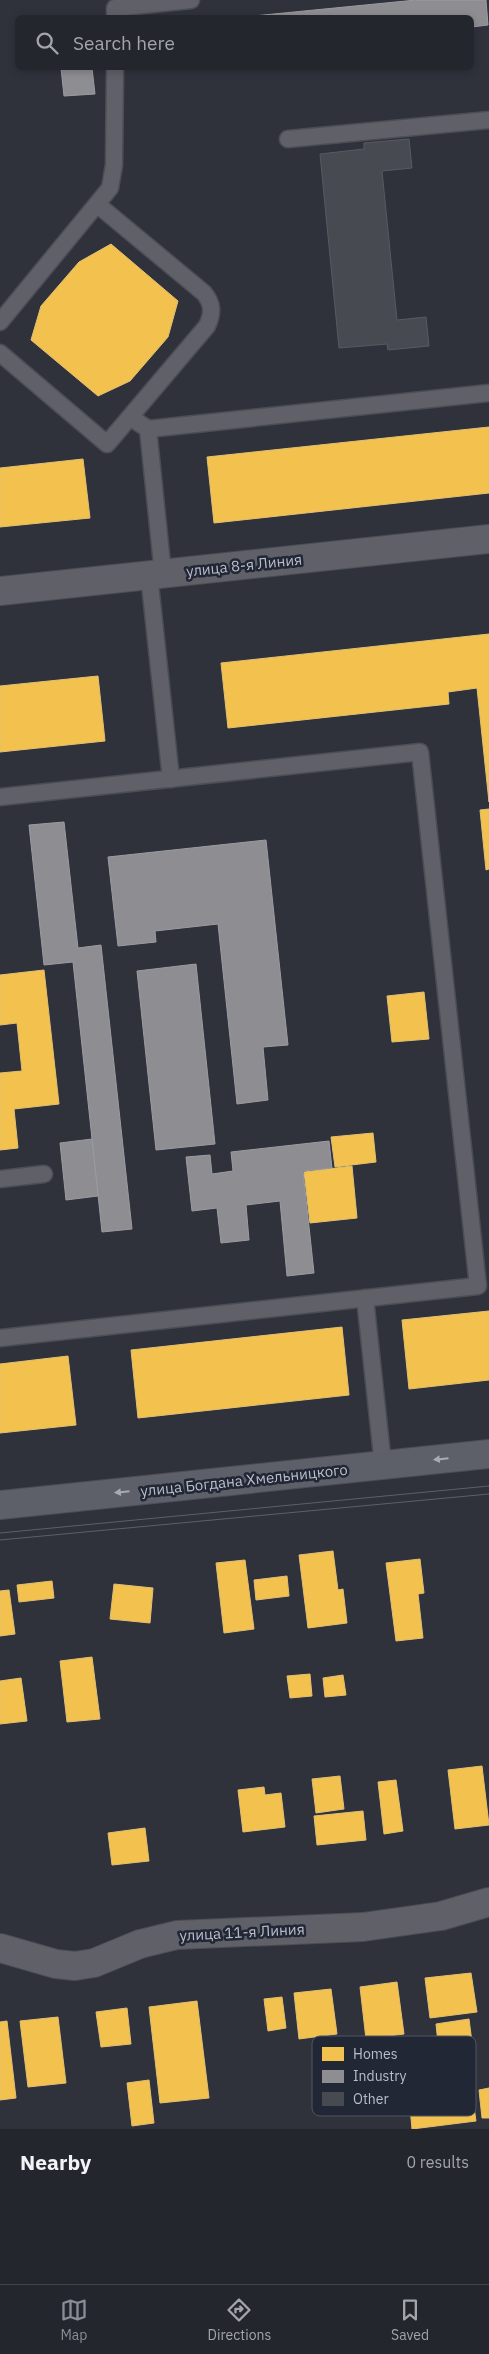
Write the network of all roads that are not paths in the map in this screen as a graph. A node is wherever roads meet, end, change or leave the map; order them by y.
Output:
1 (191, 0) edge
2 (115, 15) edge
3 (115, 70) edge
4 (489, 120) edge
5 (288, 140) dead end
6 (98, 204) junction
7 (0, 322) edge
8 (0, 354) edge
9 (489, 393) edge
10 (130, 417) junction
11 (148, 429) junction
12 (489, 538) edge
13 (156, 574) junction
14 (0, 591) edge
15 (170, 778) junction
16 (0, 797) edge
17 (44, 1174) dead end
18 (0, 1179) edge
19 (365, 1298) junction
20 (0, 1338) edge
21 (489, 1454) edge
22 (383, 1465) junction
23 (0, 1505) edge
24 (489, 1902) edge
25 (0, 1948) edge

1 - 2 lane
3 - 6 lane
4 - 5 lane
6 - 7 lane
6 - 10 lane
8 - 10 lane
9 - 11 lane
10 - 11 lane
11 - 13 lane
12 - 13 street, улица 8-я Линия
13 - 14 street, улица 8-я Линия
13 - 15 lane
15 - 16 lane
15 - 19 lane
17 - 18 lane
19 - 20 lane
19 - 22 lane
21 -> 22 main road, улица Богдана Хмельницкого
22 -> 23 main road, улица Богдана Хмельницкого
24 - 25 street, улица 11-я Линия

